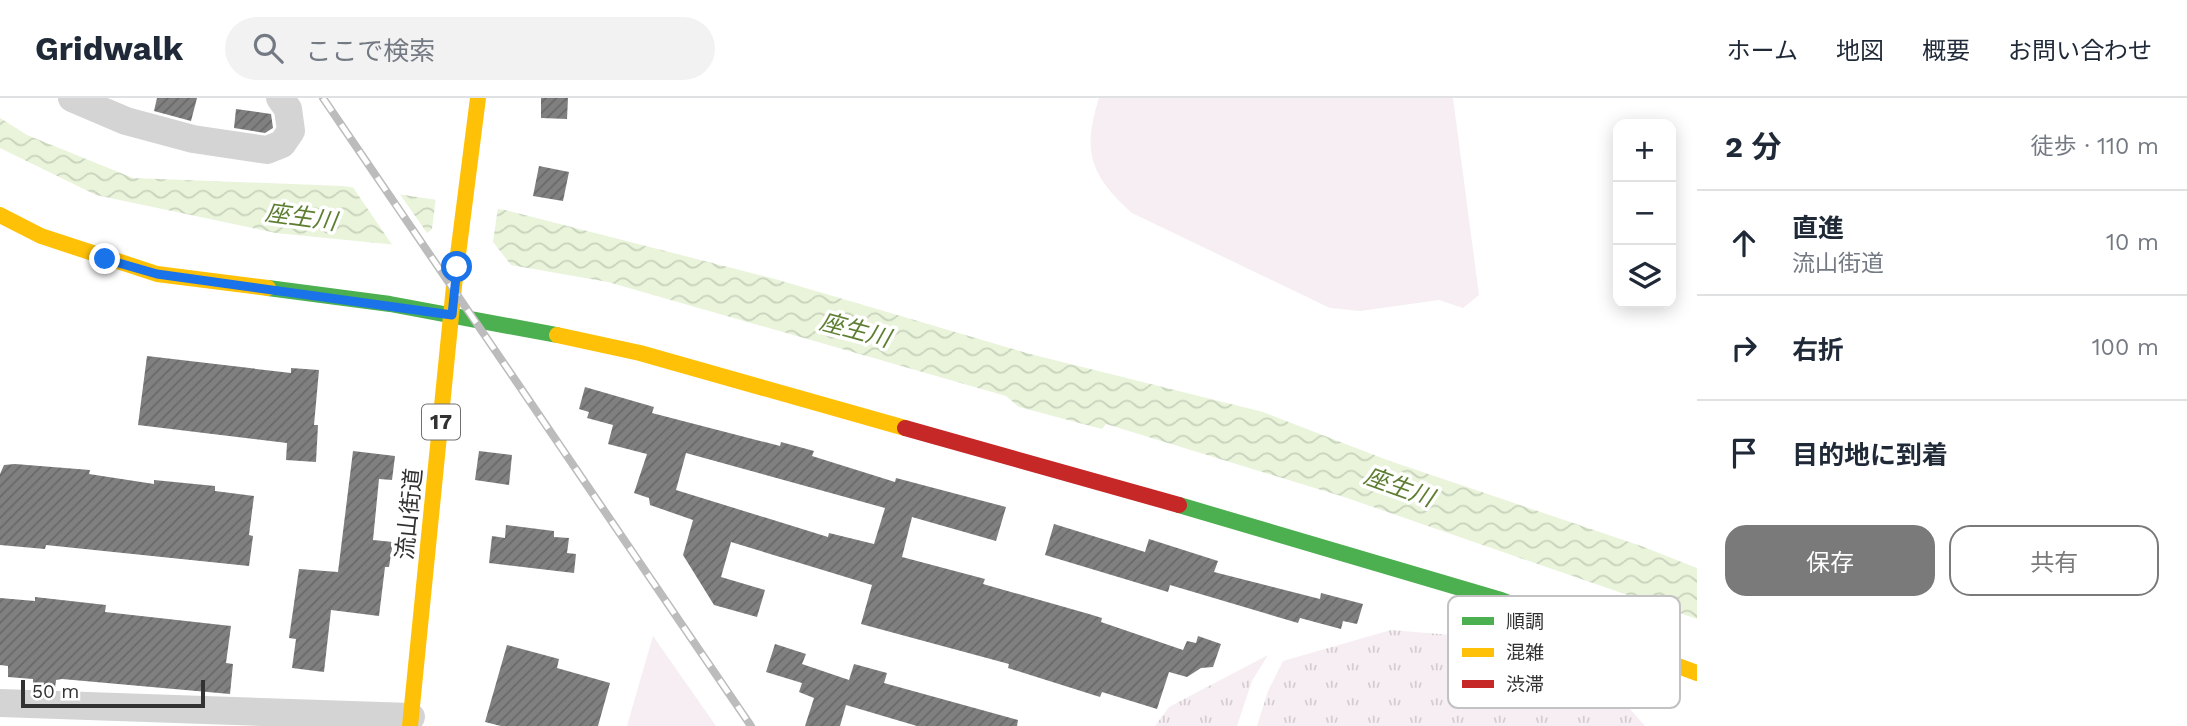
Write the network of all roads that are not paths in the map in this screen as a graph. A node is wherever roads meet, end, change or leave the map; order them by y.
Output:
1 (72, 98) edge
2 (280, 98) edge
3 (478, 98) edge
4 (0, 215) edge
5 (452, 315) junction
6 (1488, 596) edge
7 (1680, 667) edge
8 (1697, 673) edge
9 (0, 703) edge
10 (411, 721) edge

1 - 2 street
3 - 5 street, 流山街道 / 17
4 - 5 street
5 - 6 street
5 - 10 street, 流山街道 / 17
7 - 8 street
9 - 10 street

